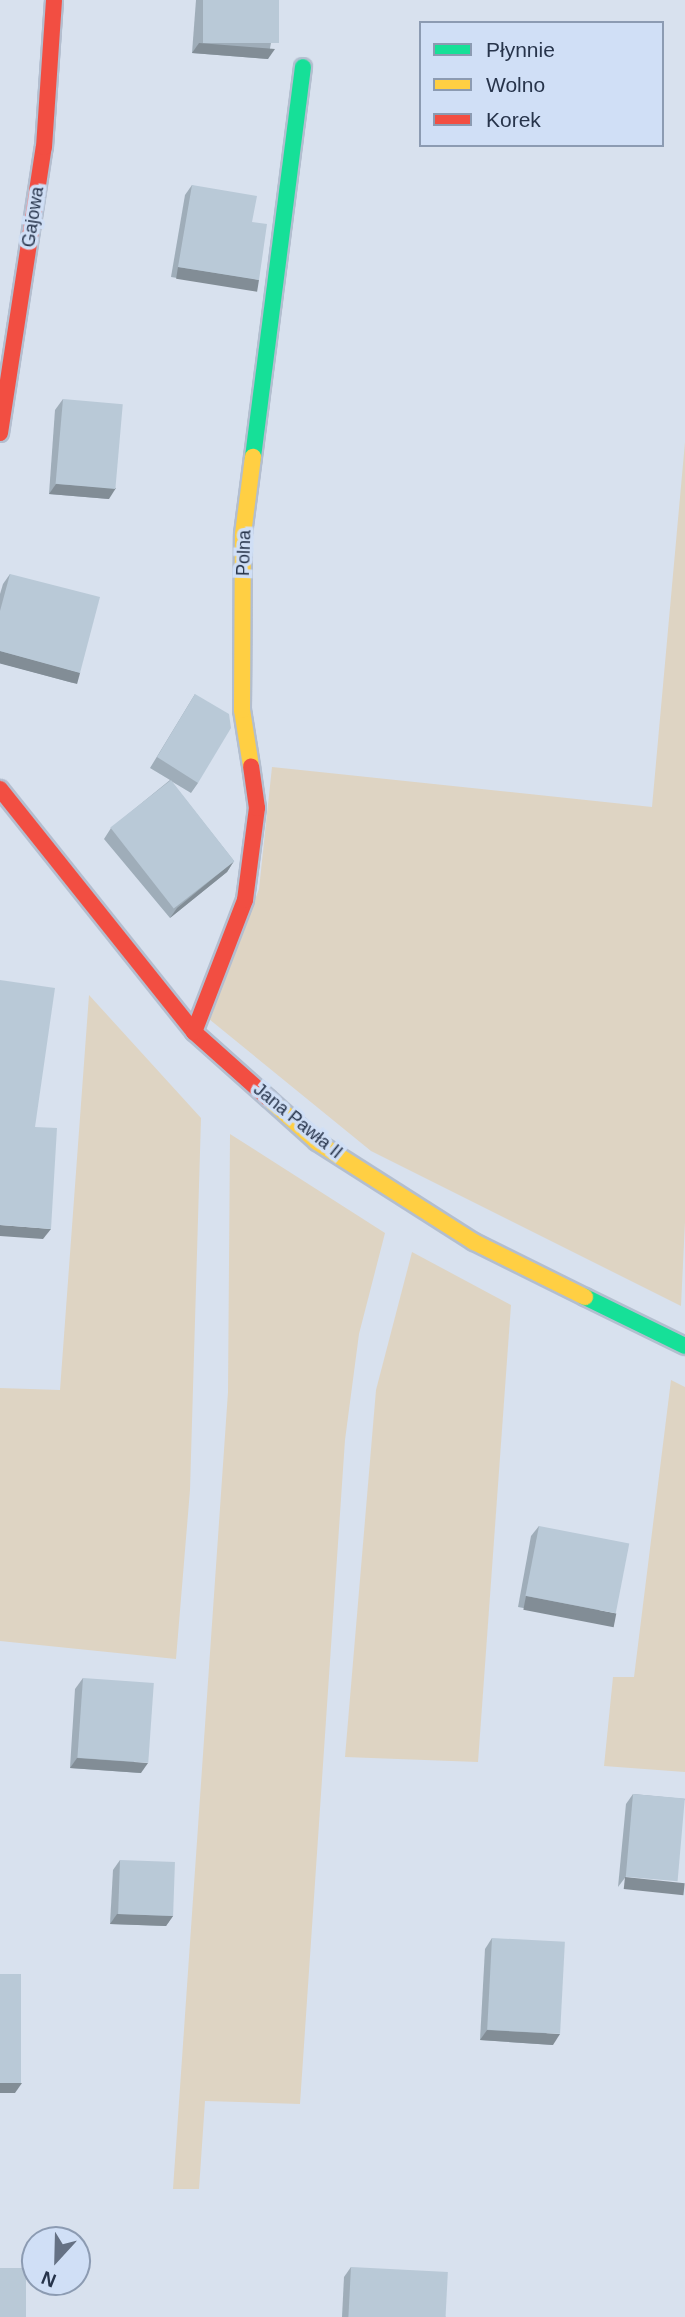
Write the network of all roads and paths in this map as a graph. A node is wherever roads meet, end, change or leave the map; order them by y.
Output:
1 (54, 0) edge
2 (303, 67) dead end
3 (0, 433) edge
4 (0, 789) edge
5 (194, 1032) junction
6 (685, 1346) edge

1 - 3 street, Gajowa
2 - 5 street, Polna
4 - 5 street, Jana Pawła II
5 - 6 street, Jana Pawła II

